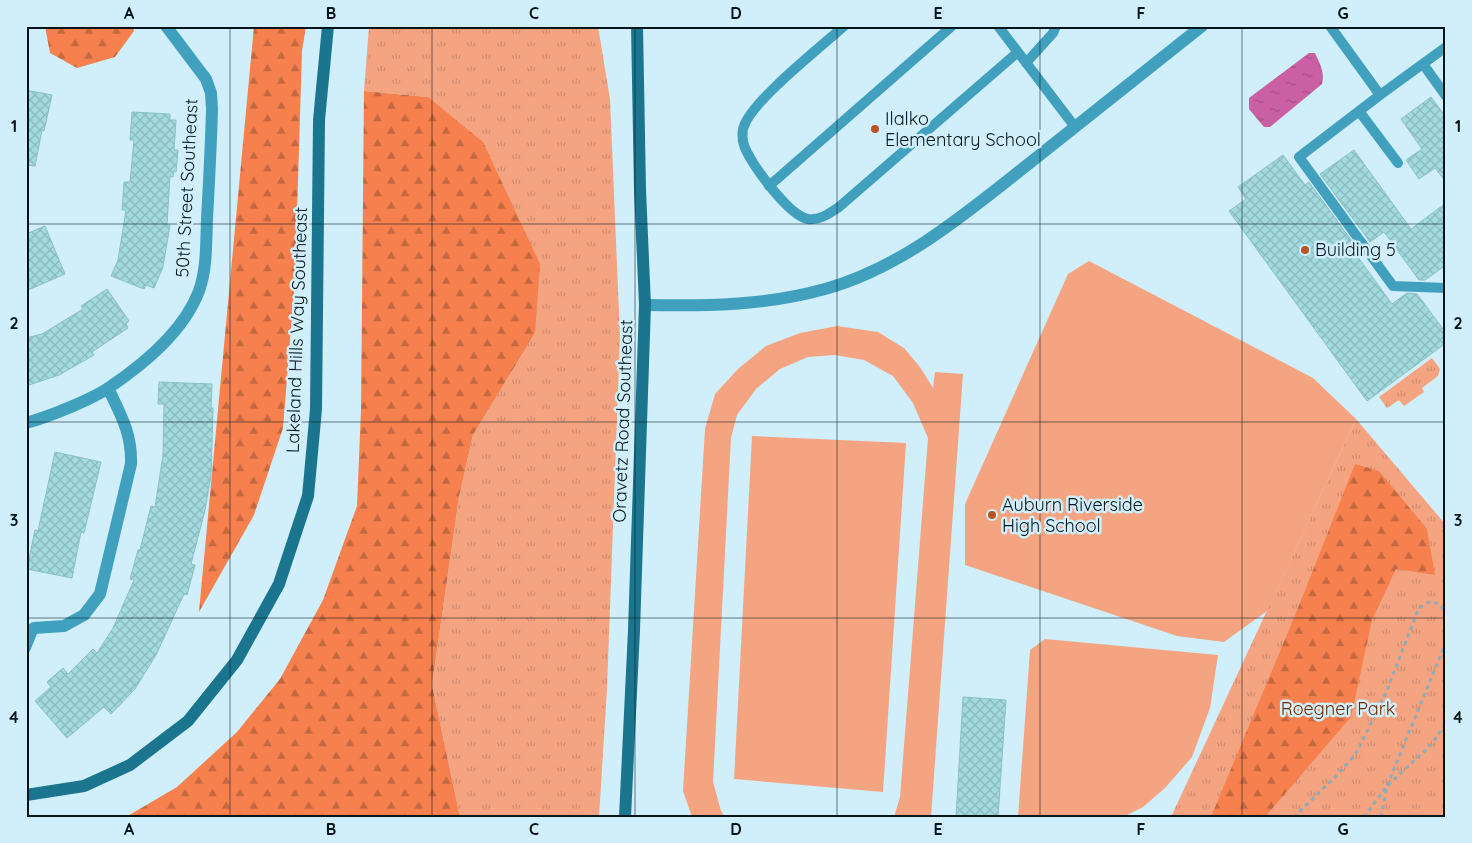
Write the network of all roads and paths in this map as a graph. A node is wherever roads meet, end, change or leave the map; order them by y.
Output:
1 (166, 26) edge
2 (328, 26) edge
3 (637, 26) edge
4 (844, 26) edge
5 (952, 26) edge
6 (998, 26) edge
7 (1056, 26) edge
8 (1202, 26) edge
9 (1330, 26) edge
10 (1446, 47) edge
11 (1018, 52) junction
12 (1026, 63) junction
13 (1423, 64) junction
14 (1380, 95) junction
15 (1446, 96) edge
16 (1359, 111) junction
17 (1075, 127) junction
18 (1398, 163) dead end
19 (770, 186) junction
20 (1446, 288) edge
21 (645, 305) junction
22 (108, 388) junction
23 (26, 423) edge
24 (1446, 613) edge
25 (34, 628) joint
26 (1446, 642) edge
27 (26, 648) edge
28 (1446, 723) edge
29 (1387, 786) junction
30 (26, 795) edge
31 (625, 817) edge
32 (1294, 817) edge
33 (1364, 817) edge
34 (1382, 817) edge

1 - 22 street, 50th Street Southeast
2 - 30 street, Lakeland Hills Way Southeast
3 - 21 street, Oravetz Road Southeast
4 - 19 lane
5 - 19 lane
6 - 11 lane
7 - 12 lane
8 - 17 street
9 - 14 lane
10 - 13 lane
11 - 12 lane
11 - 19 lane
12 - 17 lane
13 - 14 lane
13 - 15 lane
14 - 16 lane
16 - 18 lane
16 - 20 lane
17 - 21 street
21 - 31 street, Oravetz Road Southeast
22 - 23 street, 50th Street Southeast
22 - 25 street
24 - 32 path
25 - 27 lane
26 - 29 path
28 - 29 path
29 - 33 path
29 - 34 path

